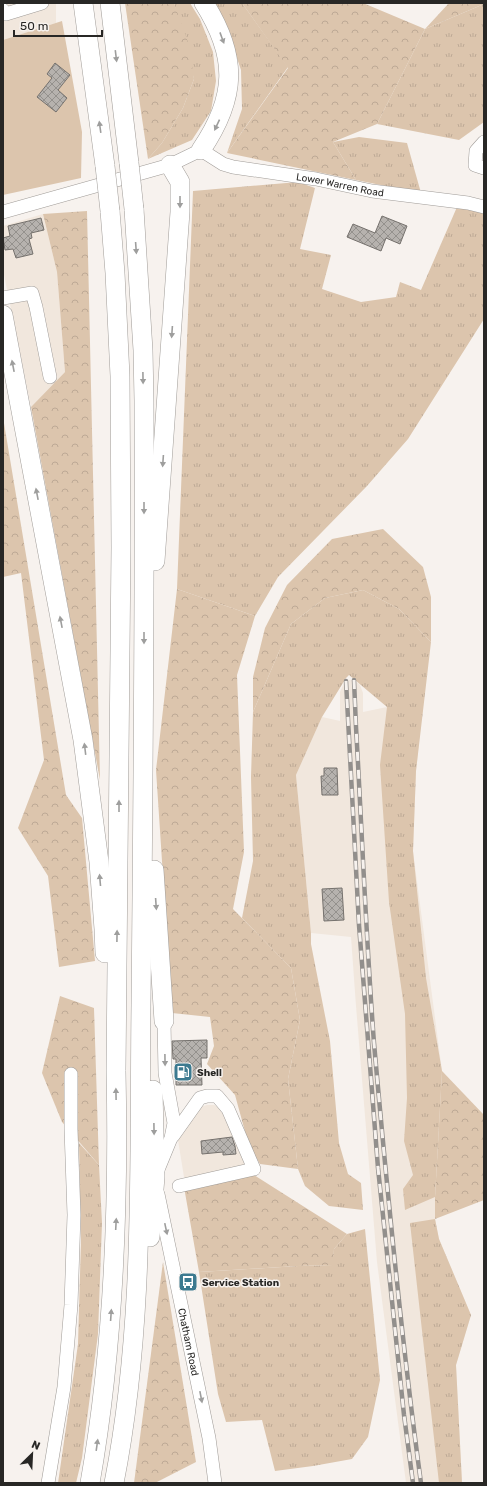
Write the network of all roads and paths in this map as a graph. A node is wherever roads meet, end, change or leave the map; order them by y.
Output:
1 (42, 3) edge
2 (83, 3) edge
3 (110, 3) edge
4 (204, 3) edge
5 (3, 10) edge
6 (484, 142) edge
7 (201, 150) junction
8 (170, 165) junction
9 (484, 168) edge
10 (484, 207) edge
11 (3, 212) edge
12 (3, 298) edge
13 (3, 315) edge
14 (50, 377) dead end
15 (144, 614) junction
16 (143, 711) junction
17 (142, 909) junction
18 (164, 1021) joint
19 (116, 1071) junction
20 (71, 1074) dead end
21 (172, 1138) junction
22 (155, 1177) junction
23 (179, 1186) dead end
24 (128, 1387) junction
25 (48, 1483) edge
26 (90, 1483) edge
27 (114, 1483) edge
28 (215, 1483) edge

1 - 5 street
19 -> 2 highway, bridge
3 -> 15 highway, bridge
4 -> 7 highway
6 - 9 street
7 - 8 street
7 - 10 street, Lower Warren Road
8 - 11 street
8 -> 15 highway
12 - 14 street
19 -> 13 highway
15 -> 16 highway
16 - 17 highway
16 -> 18 highway
17 -> 22 highway
17 - 24 highway
18 -> 21 street
26 -> 19 highway
20 - 25 street
21 - 22 street
21 - 23 street
22 - 24 highway
22 -> 28 street, Chatham Road
24 - 27 highway

